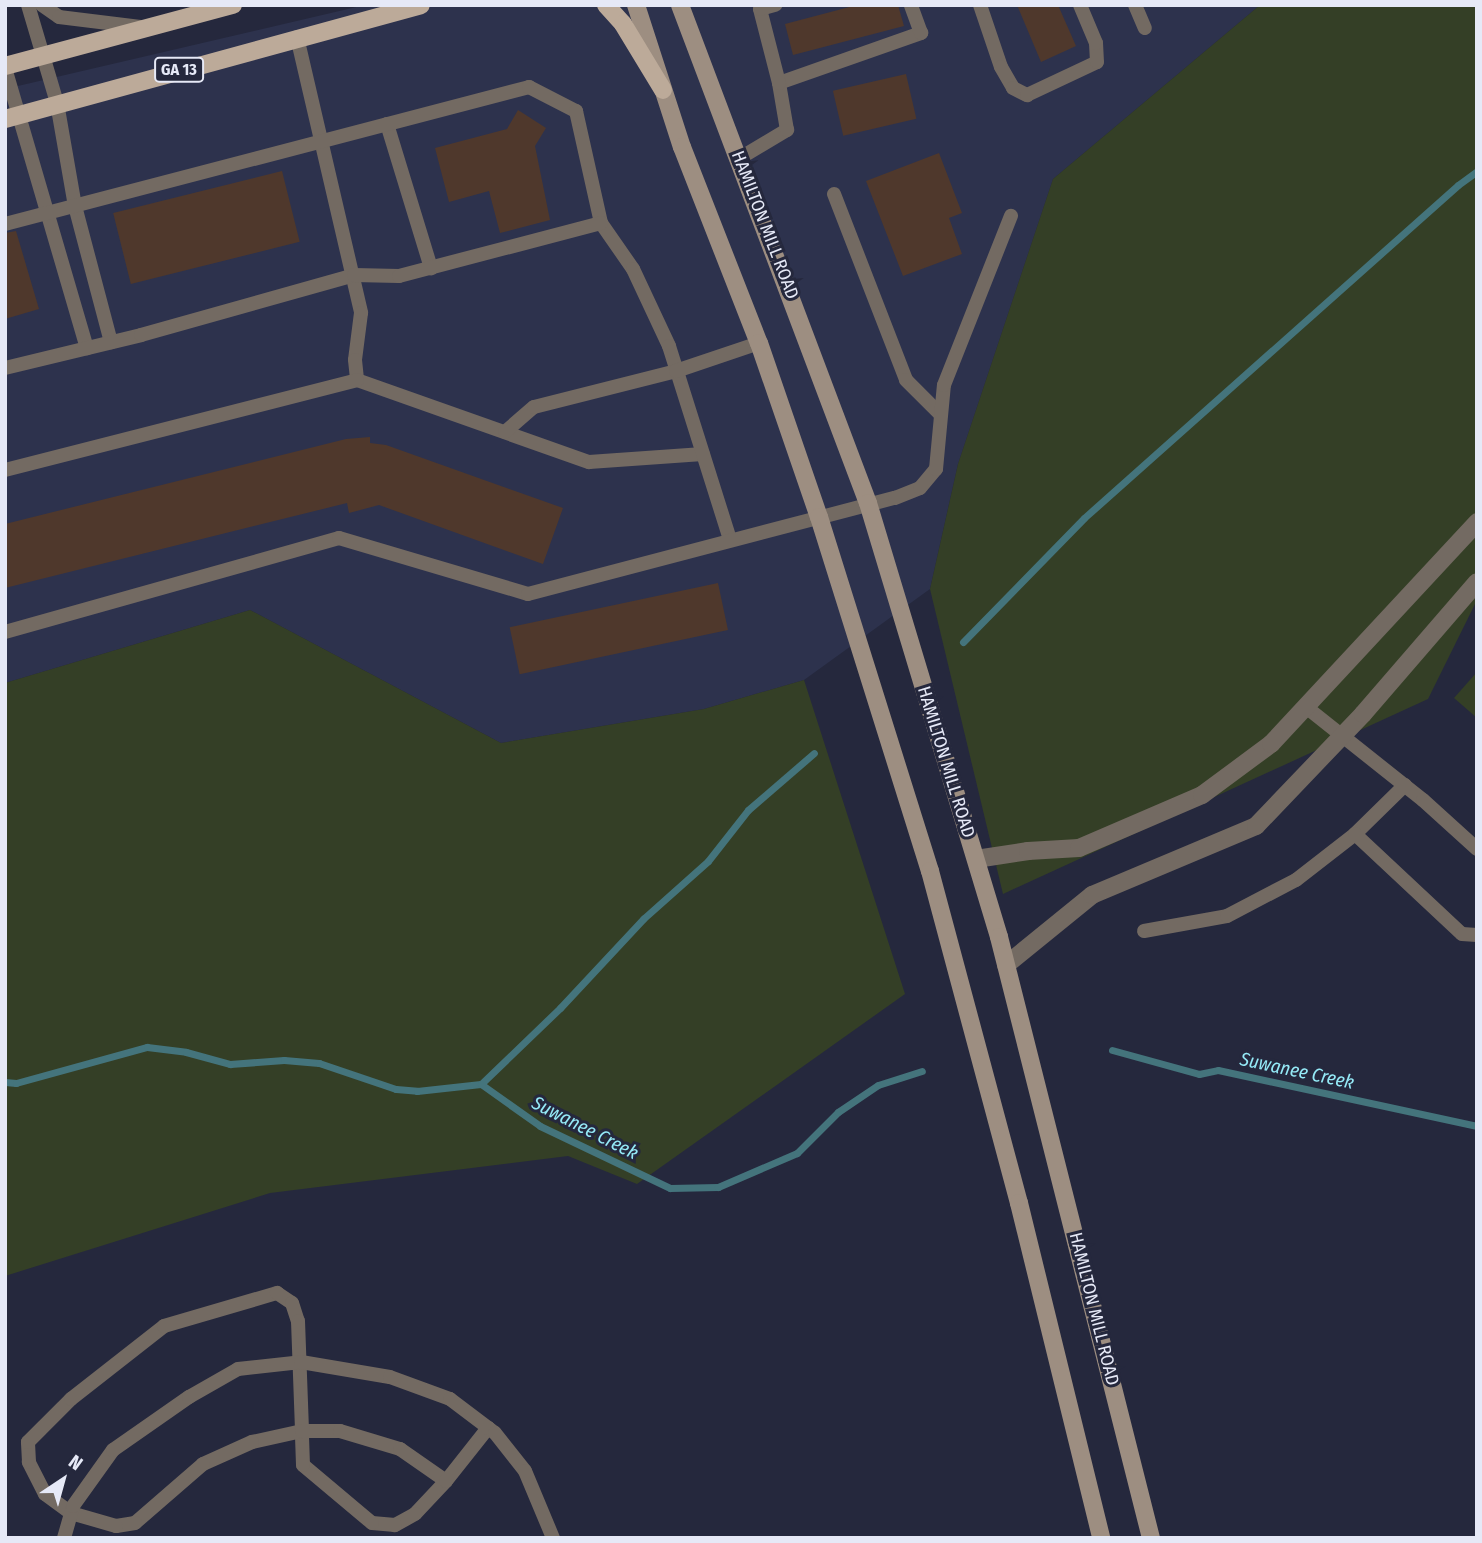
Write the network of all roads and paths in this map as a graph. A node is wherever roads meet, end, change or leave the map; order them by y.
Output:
1 (28, 5) edge
2 (42, 5) edge
3 (233, 5) edge
4 (421, 5) edge
5 (606, 5) edge
6 (636, 5) edge
7 (680, 5) edge
8 (775, 5) edge
9 (911, 5) edge
10 (979, 5) edge
11 (1080, 5) edge
12 (1135, 5) edge
13 (148, 28) junction
14 (1145, 28) dead end
15 (297, 37) junction
16 (43, 56) junction
17 (5, 67) edge
18 (779, 83) junction
19 (663, 90) junction
20 (57, 103) junction
21 (11, 118) edge
22 (387, 124) junction
23 (321, 142) junction
24 (740, 158) junction
25 (834, 194) dead end
26 (75, 206) junction
27 (48, 213) junction
28 (1011, 216) dead end
29 (601, 223) junction
30 (5, 224) edge
31 (431, 268) junction
32 (354, 275) junction
33 (111, 342) junction
34 (759, 343) junction
35 (87, 348) junction
36 (5, 368) edge
37 (677, 371) junction
38 (357, 380) junction
39 (941, 415) junction
40 (505, 432) junction
41 (703, 454) junction
42 (5, 470) edge
43 (868, 503) junction
44 (819, 517) junction
45 (1477, 522) edge
46 (730, 540) junction
47 (1477, 582) edge
48 (5, 632) edge
49 (1306, 707) junction
50 (1343, 735) junction
51 (1405, 785) junction
52 (1355, 834) junction
53 (1477, 849) edge
54 (976, 859) junction
55 (1144, 931) dead end
56 (1477, 935) edge
57 (1006, 965) junction
58 (301, 1362) junction
59 (488, 1428) junction
60 (302, 1431) junction
61 (446, 1480) junction
62 (71, 1513) junction
63 (64, 1538) edge
64 (553, 1538) edge
65 (1101, 1538) edge
66 (1151, 1538) edge

1 - 16 lane
2 - 13 lane
3 - 13 main road
4 - 15 main road, GA 13
5 - 19 main road
6 - 19 main road
7 - 24 main road, HAMILTON MILL ROAD
8 - 18 lane
9 - 18 lane
10 - 11 lane
12 - 14 lane
13 - 16 main road
15 - 20 main road, GA 13
15 - 23 lane
16 - 17 main road
16 - 20 lane
17 - 21 lane
18 - 24 lane
19 - 34 main road
20 - 21 main road, GA 13
20 - 26 lane
21 - 27 lane
22 - 23 lane
22 - 29 lane
22 - 31 lane
23 - 26 lane
23 - 32 lane
24 - 43 main road, HAMILTON MILL ROAD
25 - 39 lane
26 - 27 lane
26 - 33 lane
27 - 30 lane
27 - 35 lane
28 - 39 lane
29 - 31 lane
29 - 37 lane
31 - 32 lane
32 - 33 lane
32 - 38 lane
33 - 35 lane
34 - 37 lane
34 - 44 main road
35 - 36 lane
37 - 40 lane
37 - 41 lane
38 - 40 lane
38 - 42 lane
39 - 43 lane
40 - 41 lane
41 - 46 lane
43 - 44 lane
43 - 54 main road, HAMILTON MILL ROAD
44 - 46 lane
44 - 65 main road
45 - 49 street
46 - 48 lane
47 - 50 street
49 - 50 lane
49 - 54 street
50 - 51 lane
50 - 57 street
51 - 52 lane
51 - 53 lane
52 - 55 lane
52 - 56 lane
54 - 57 main road, HAMILTON MILL ROAD
57 - 66 main road, HAMILTON MILL ROAD
58 - 59 lane
58 - 60 lane
58 - 62 lane
58 - 62 lane
59 - 61 lane
59 - 64 lane
60 - 61 lane
60 - 61 lane
60 - 62 lane
62 - 63 lane

